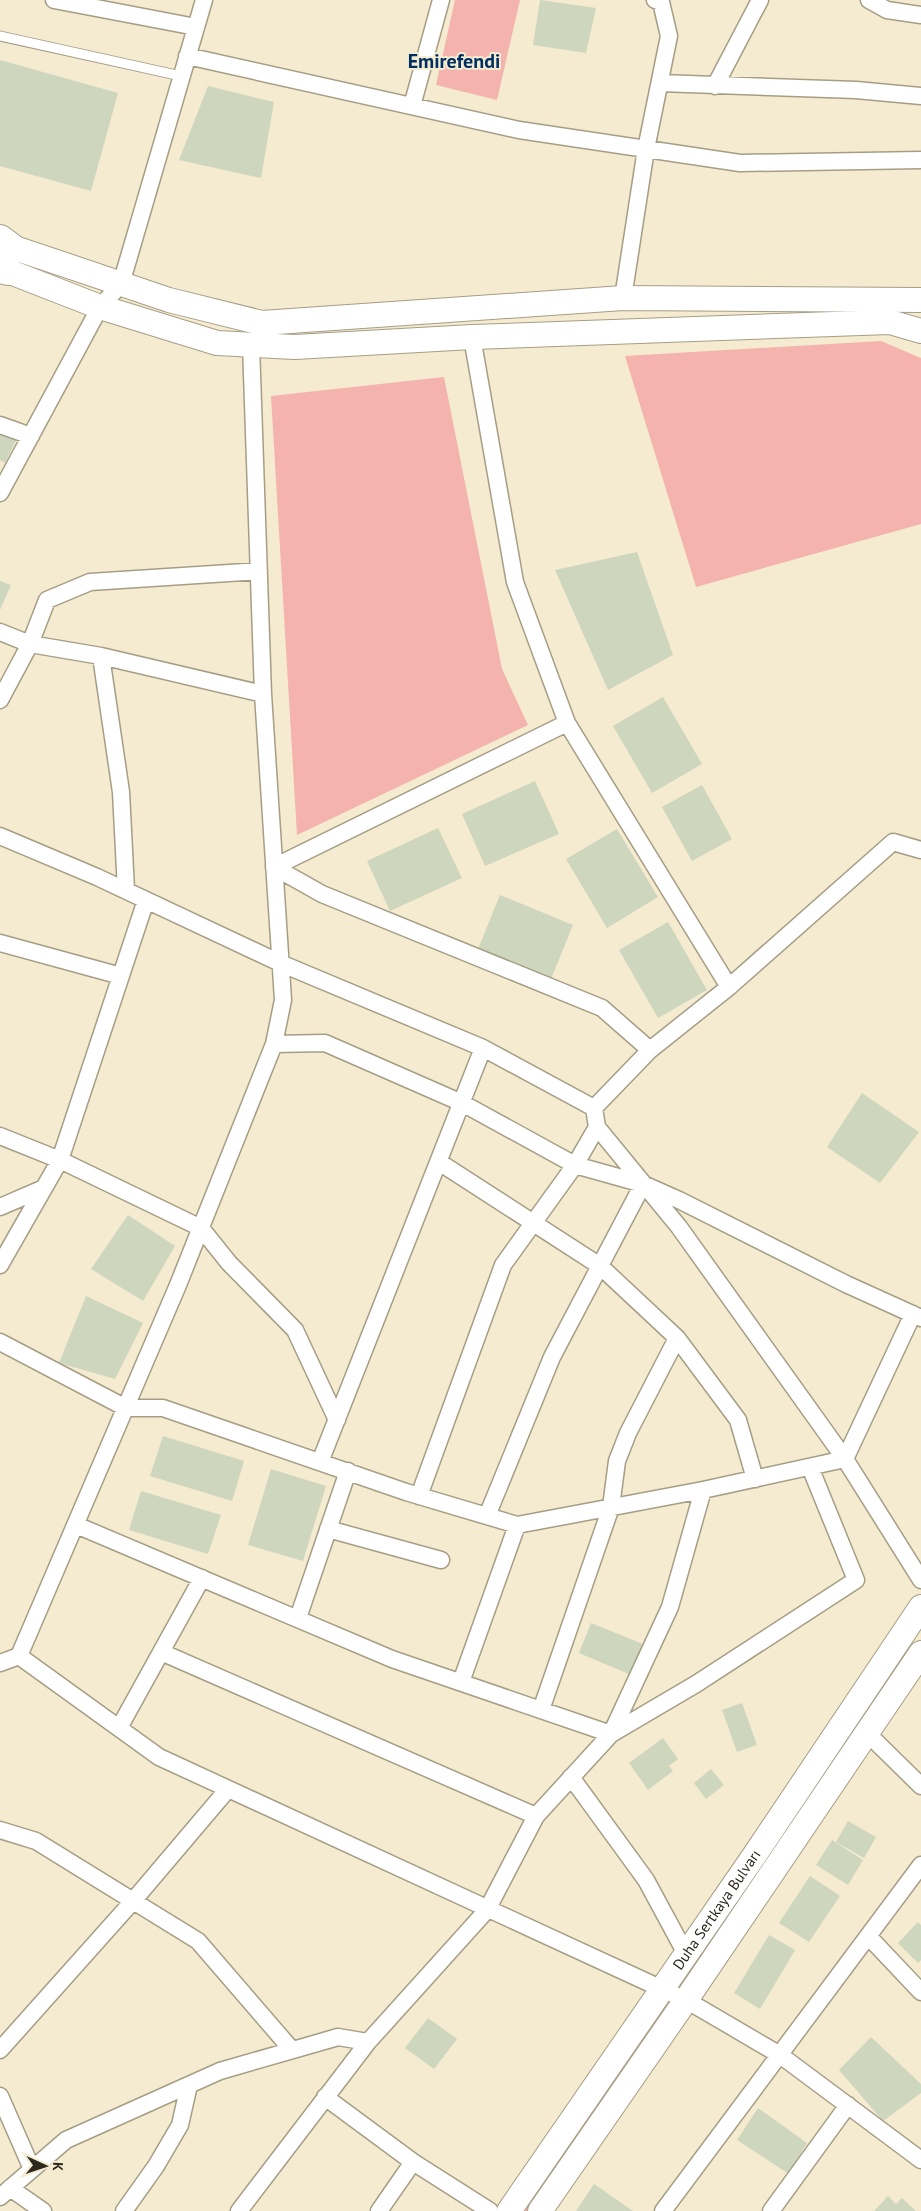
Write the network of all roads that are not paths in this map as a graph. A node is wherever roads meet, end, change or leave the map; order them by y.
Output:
1 (54, 0) edge
2 (204, 0) edge
3 (441, 0) edge
4 (655, 0) edge
5 (760, 0) edge
6 (869, 0) edge
7 (921, 15) edge
8 (196, 27) junction
9 (0, 36) edge
10 (188, 56) junction
11 (182, 76) junction
12 (660, 84) junction
13 (715, 86) junction
14 (921, 96) edge
15 (412, 106) junction
16 (646, 149) junction
17 (921, 160) edge
18 (3, 257) edge
19 (121, 284) junction
20 (623, 298) junction
21 (921, 300) edge
22 (100, 307) junction
23 (921, 331) edge
24 (472, 337) junction
25 (250, 345) junction
26 (0, 424) edge
27 (31, 436) junction
28 (0, 493) edge
29 (258, 571) junction
30 (0, 632) edge
31 (30, 644) junction
32 (102, 656) junction
33 (263, 694) junction
34 (0, 700) edge
35 (567, 723) junction
36 (0, 836) edge
37 (921, 850) edge
38 (274, 867) junction
39 (126, 890) junction
40 (146, 900) junction
41 (0, 943) edge
42 (280, 963) junction
43 (121, 976) junction
44 (729, 987) junction
45 (274, 1044) junction
46 (483, 1048) junction
47 (650, 1050) junction
48 (462, 1103) junction
49 (594, 1108) junction
50 (597, 1127) junction
51 (0, 1136) edge
52 (60, 1160) junction
53 (439, 1162) junction
54 (575, 1166) junction
55 (643, 1184) junction
56 (44, 1188) junction
57 (0, 1206) edge
58 (534, 1222) junction
59 (201, 1228) junction
60 (0, 1265) edge
61 (600, 1266) junction
62 (917, 1316) edge
63 (677, 1338) junction
64 (0, 1342) edge
65 (126, 1408) junction
66 (337, 1420) junction
67 (845, 1459) junction
68 (320, 1462) junction
69 (810, 1467) junction
70 (348, 1471) junction
71 (755, 1479) junction
72 (703, 1490) junction
73 (419, 1496) junction
74 (611, 1507) junction
75 (487, 1516) junction
76 (76, 1524) junction
77 (517, 1525) junction
78 (328, 1529) junction
79 (441, 1560) dead end
80 (202, 1578) junction
81 (921, 1580) edge
82 (921, 1607) edge
83 (298, 1618) junction
84 (161, 1652) junction
85 (921, 1653) edge
86 (19, 1656) junction
87 (0, 1663) edge
88 (461, 1682) junction
89 (541, 1710) junction
90 (119, 1728) junction
91 (867, 1733) junction
92 (611, 1734) junction
93 (571, 1777) junction
94 (921, 1786) edge
95 (228, 1789) junction
96 (536, 1816) junction
97 (0, 1830) edge
98 (921, 1865) edge
99 (133, 1901) junction
100 (487, 1910) junction
101 (869, 1937) junction
102 (686, 1954) junction
103 (662, 1989) junction
104 (921, 1992) edge
105 (686, 2000) junction
106 (368, 2042) junction
107 (0, 2050) edge
108 (292, 2050) junction
109 (780, 2055) junction
110 (189, 2085) junction
111 (0, 2096) edge
112 (325, 2097) junction
113 (848, 2105) junction
114 (921, 2160) edge
115 (413, 2162) junction
116 (32, 2169) junction
117 (5, 2192) edge
118 (43, 2211) edge
119 (124, 2211) edge
120 (239, 2211) edge
121 (379, 2211) edge
122 (490, 2211) edge
123 (509, 2211) edge
124 (540, 2211) edge
125 (663, 2211) edge
126 (770, 2211) edge

1 - 8 street
2 - 8 street
3 - 15 street
4 - 12 street
5 - 13 street
6 - 7 street
8 - 10 street
9 - 11 lane
10 - 11 street
10 - 15 street
11 - 19 street
12 - 13 street
12 - 16 street
13 - 14 street
15 - 16 street
16 - 17 street
16 - 20 street
18 - 19 main road
18 - 22 main road
19 - 20 main road
19 - 22 street
20 - 21 main road
22 - 25 main road
22 - 27 street
23 - 24 main road
24 - 25 main road
24 - 35 street
25 - 29 street
26 - 27 street
27 - 28 street
29 - 31 street
29 - 33 street
30 - 31 street
31 - 32 street
31 - 34 street
32 - 33 street
32 - 39 street
33 - 38 street
35 - 38 street
35 - 44 street
36 - 39 street
37 - 44 street
38 - 42 street
38 - 47 street
39 - 40 street
40 - 42 street
40 - 43 street
41 - 43 street
42 - 45 street
42 - 46 street
43 - 52 street
44 - 47 street
45 - 48 street
45 - 59 street
46 - 48 street
46 - 49 street
47 - 49 street
48 - 53 street
48 - 54 street
49 - 50 street
50 - 54 street
50 - 55 street
51 - 52 street
52 - 56 street
52 - 59 street
53 - 58 street
53 - 66 street
54 - 55 street
54 - 58 street
55 - 61 street
55 - 62 street
55 - 67 street
56 - 57 street
56 - 60 street
58 - 61 street
58 - 73 street
59 - 65 street
59 - 66 street
61 - 63 street
61 - 75 street
62 - 67 street
63 - 71 street
63 - 74 street
64 - 65 street
65 - 68 street
65 - 76 street
66 - 68 street
67 - 69 street
67 - 81 street
68 - 70 street
69 - 71 street
69 - 92 street
70 - 73 street
70 - 78 street
71 - 72 street
72 - 74 street
72 - 92 street
73 - 75 street
74 - 77 street
74 - 89 street
75 - 77 street
76 - 80 street
76 - 86 street
77 - 88 street
78 - 79 street
78 - 83 street
80 - 83 street
80 - 84 street
82 - 102 main road, Duha Sertkaya Bulvarı
83 - 88 street
84 - 90 street
84 - 96 street
85 - 91 main road, Duha Sertkaya Bulvarı
86 - 87 street
86 - 90 street
88 - 89 street
89 - 92 street
90 - 95 street
91 - 94 street
91 - 105 main road, Duha Sertkaya Bulvarı
92 - 93 street
93 - 96 street
93 - 102 street
95 - 99 street
95 - 100 street
96 - 100 street
97 - 99 street
98 - 101 street
99 - 107 street
99 - 108 street
100 - 103 street
100 - 106 street
101 - 104 street
101 - 109 street
102 - 103 main road, Duha Sertkaya Bulvarı
103 - 105 street
103 - 123 main road, Duha Sertkaya Bulvarı
105 - 109 street
105 - 124 main road, Duha Sertkaya Bulvarı
106 - 108 street
106 - 112 street
108 - 110 street
109 - 113 street
109 - 125 street
110 - 116 street
110 - 119 street
111 - 116 street
112 - 115 street
112 - 120 street
113 - 114 street
113 - 126 street
115 - 121 street
115 - 122 street
116 - 117 street
117 - 118 street

